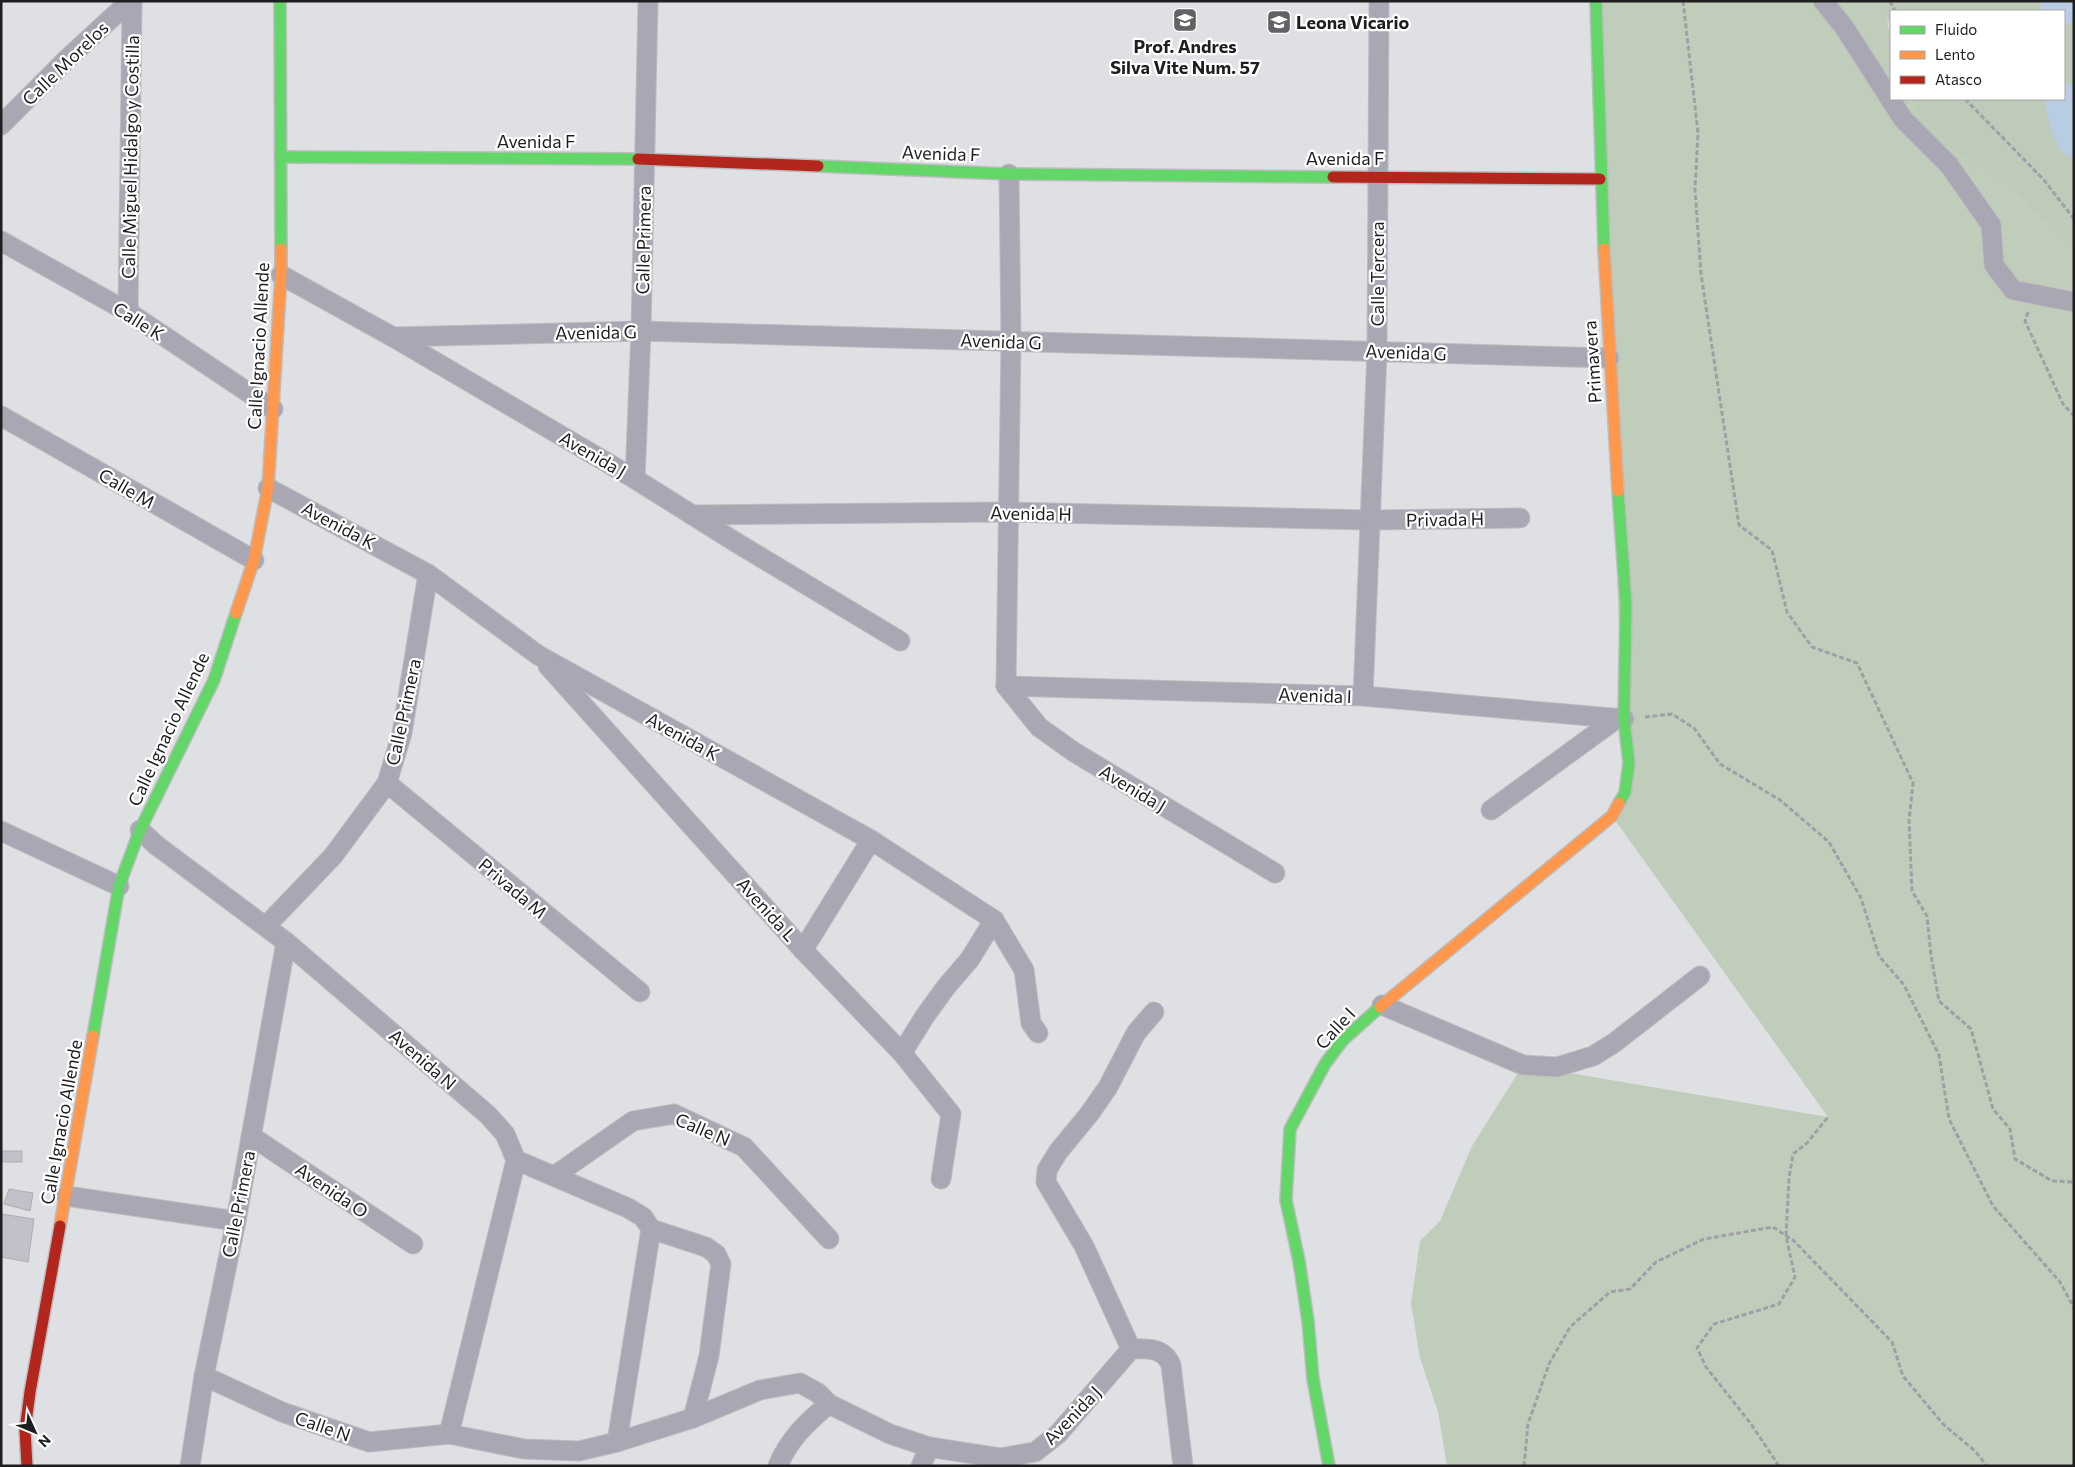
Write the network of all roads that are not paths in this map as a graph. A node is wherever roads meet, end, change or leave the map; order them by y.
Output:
1 (131, 1) edge
2 (280, 1) edge
3 (648, 1) edge
4 (1379, 1) edge
5 (1596, 1) edge
6 (1823, 1) edge
7 (1890, 100) edge
8 (1890, 100) edge
9 (1, 125) edge
10 (281, 157) junction
11 (645, 159) junction
12 (1009, 174) junction
13 (1377, 176) junction
14 (1600, 179) junction
15 (1, 240) edge
16 (281, 275) junction
17 (2074, 302) edge
18 (128, 312) junction
19 (641, 331) junction
20 (393, 337) junction
21 (1011, 341) junction
22 (1377, 351) junction
23 (1608, 358) junction
24 (273, 409) junction
25 (1, 416) edge
26 (635, 479) junction
27 (268, 488) junction
28 (1007, 512) junction
29 (692, 516) junction
30 (1520, 518) dead end
31 (1370, 520) junction
32 (254, 560) junction
33 (428, 574) junction
34 (900, 641) dead end
35 (538, 655) junction
36 (1006, 686) junction
37 (1363, 696) junction
38 (1620, 719) junction
39 (387, 783) junction
40 (1491, 810) dead end
41 (140, 830) junction
42 (1, 831) edge
43 (871, 840) junction
44 (1275, 873) dead end
45 (119, 886) junction
46 (994, 920) junction
47 (266, 926) junction
48 (286, 942) junction
49 (804, 950) junction
50 (1700, 976) dead end
51 (640, 992) dead end
52 (1382, 1006) junction
53 (1154, 1012) dead end
54 (1038, 1033) dead end
55 (902, 1053) junction
56 (251, 1136) junction
57 (516, 1160) junction
58 (554, 1176) junction
59 (941, 1179) dead end
60 (66, 1196) junction
61 (236, 1221) junction
62 (651, 1229) junction
63 (829, 1239) dead end
64 (413, 1244) dead end
65 (1131, 1350) junction
66 (204, 1376) junction
67 (829, 1404) junction
68 (693, 1418) junction
69 (449, 1434) junction
70 (617, 1442) junction
71 (929, 1448) junction
72 (27, 1466) edge
73 (190, 1466) edge
74 (778, 1466) edge
75 (921, 1466) edge
76 (1183, 1466) edge
77 (1329, 1466) edge

1 - 9 street, Calle Morelos
1 - 18 street, Calle Miguel Hidalgo y Costilla
2 - 10 street, Calle Ignacio Allende
3 - 11 street, Calle Primera
4 - 13 street, Calle Tercera
5 - 14 street, Primavera
6 - 8 street
7 - 17 street
10 - 11 street, Avenida F
10 - 16 street, Calle Ignacio Allende
11 - 12 street, Avenida F
11 - 19 street, Calle Primera
12 - 13 street, Avenida F
12 - 21 street
13 - 14 street, Avenida F
13 - 22 street, Calle Tercera
14 - 23 street, Primavera
15 - 18 street, Calle K
16 - 20 street, Avenida J
16 - 24 street, Calle Ignacio Allende
18 - 24 street, Calle K
19 - 20 street, Avenida G
19 - 21 street, Avenida G
19 - 26 street, Calle Primera
20 - 26 street, Avenida J
21 - 22 street, Avenida G
21 - 28 street
22 - 23 street, Avenida G
22 - 31 street, Calle Tercera
23 - 38 street, Primavera
24 - 27 street, Calle Ignacio Allende
25 - 32 street, Calle M
26 - 29 street, Avenida J
27 - 32 street, Calle Ignacio Allende
27 - 33 street, Avenida K
28 - 29 street, Avenida H
28 - 31 street, Avenida H
28 - 36 street
29 - 34 street, Avenida J
30 - 31 street, Privada H
31 - 37 street, Calle Tercera
32 - 41 street, Calle Ignacio Allende
33 - 35 street, Avenida K
33 - 39 street, Calle Primera
35 - 43 street, Avenida K
35 - 49 street, Avenida L
36 - 37 street, Avenida I
36 - 44 street, Avenida J
37 - 38 street, Avenida I
38 - 40 street
38 - 52 street, Calle I
39 - 47 street, Calle Primera
39 - 51 street, Privada M
41 - 45 street, Calle Ignacio Allende
41 - 47 street, Avenida N
42 - 45 street
43 - 46 street, Avenida K
43 - 49 street
45 - 60 street, Calle Ignacio Allende
46 - 54 street, Avenida K
46 - 55 street
47 - 48 street, Avenida N
48 - 56 street, Calle Primera
48 - 57 street, Avenida N
49 - 55 street, Avenida L
50 - 52 street
52 - 77 street, Calle I
53 - 65 street
55 - 59 street, Avenida L
56 - 61 street, Calle Primera
56 - 64 street, Avenida O
57 - 58 street
57 - 69 street
58 - 62 street
58 - 63 street, Calle N
60 - 61 street
60 - 72 street, Calle Ignacio Allende
61 - 66 street, Calle Primera
62 - 68 street
62 - 70 street
65 - 71 street, Avenida J
65 - 76 street
66 - 69 street, Calle N
66 - 73 street, Calle Primera
67 - 68 street, Avenida J
67 - 71 street, Avenida J
67 - 74 street
68 - 70 street, Calle N
69 - 70 street, Calle N
71 - 75 street

